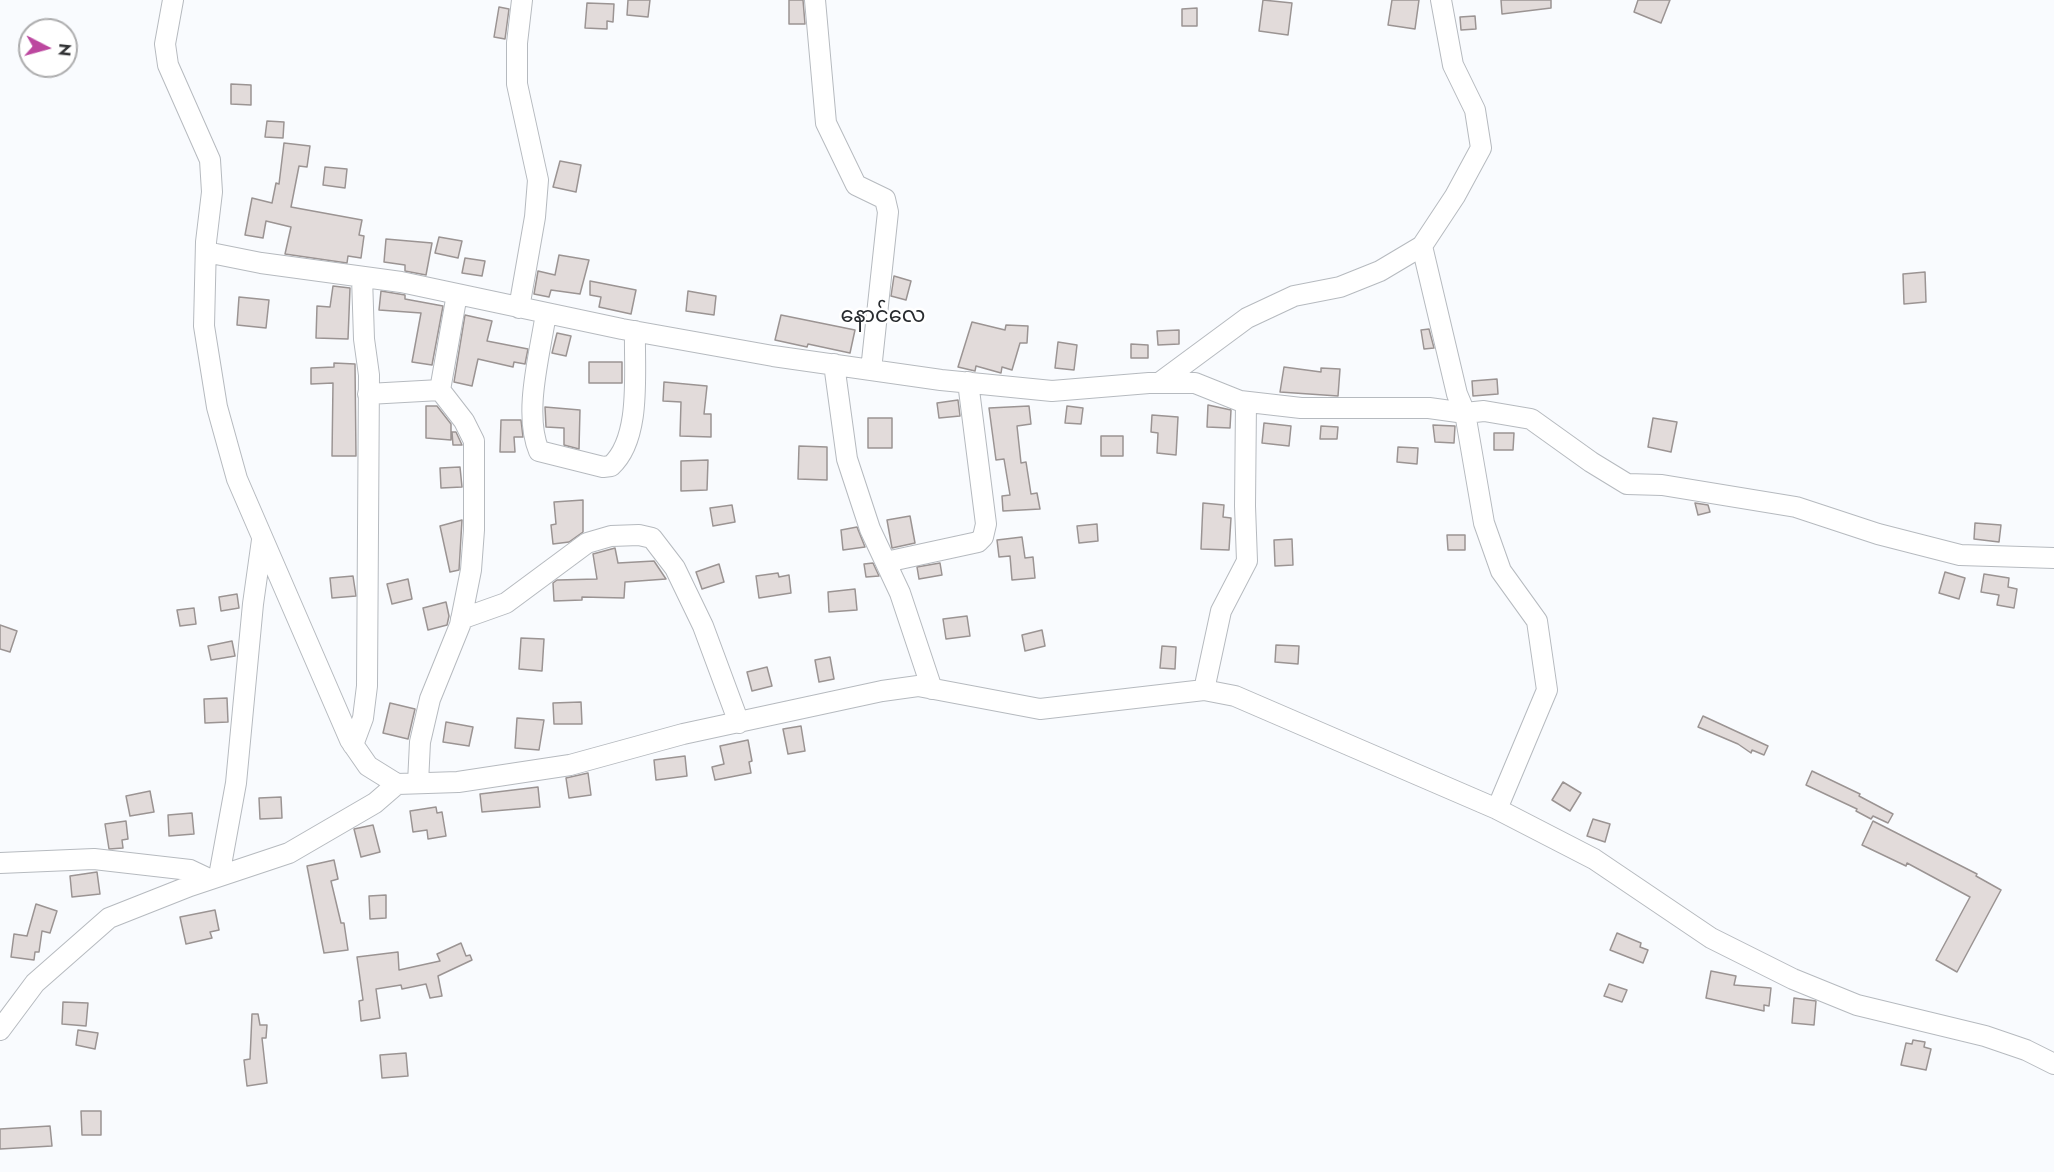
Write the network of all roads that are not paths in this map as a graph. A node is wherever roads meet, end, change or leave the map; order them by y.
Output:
1 (173, 0) edge
2 (522, 0) edge
3 (815, 0) edge
4 (1441, 0) edge
5 (1422, 246) junction
6 (206, 252) junction
7 (362, 277) junction
8 (457, 294) junction
9 (519, 308) junction
10 (546, 313) junction
11 (635, 331) junction
12 (834, 364) junction
13 (871, 370) junction
14 (968, 382) junction
15 (1159, 383) junction
16 (440, 390) junction
17 (368, 394) junction
18 (1246, 402) junction
19 (1465, 413) junction
20 (262, 540) junction
21 (2054, 558) edge
22 (886, 562) junction
23 (461, 619) junction
24 (932, 690) junction
25 (1204, 690) junction
26 (739, 723) junction
27 (353, 745) junction
28 (397, 783) junction
29 (418, 783) junction
30 (1497, 809) junction
31 (0, 863) edge
32 (214, 878) junction
33 (0, 1030) edge
34 (2054, 1064) edge

1 - 6 street
2 - 9 street
3 - 13 street
4 - 5 street
5 - 15 street
5 - 19 street
6 - 7 street
6 - 20 street
7 - 8 street
7 - 17 street
8 - 9 street
8 - 16 street
9 - 10 street
10 - 11 street
10 - 11 street
11 - 12 street
12 - 13 street
12 - 22 street
13 - 14 street
14 - 15 street
14 - 22 street
15 - 18 street
16 - 17 street
16 - 23 street
17 - 27 street
18 - 19 street
18 - 25 street
19 - 21 street
19 - 30 street
20 - 27 street
20 - 32 street
22 - 24 street
23 - 26 street
23 - 29 street
24 - 25 street
24 - 26 street
25 - 30 street
26 - 29 street
27 - 28 street
28 - 29 street
28 - 32 street
30 - 34 street
31 - 32 street
32 - 33 street

